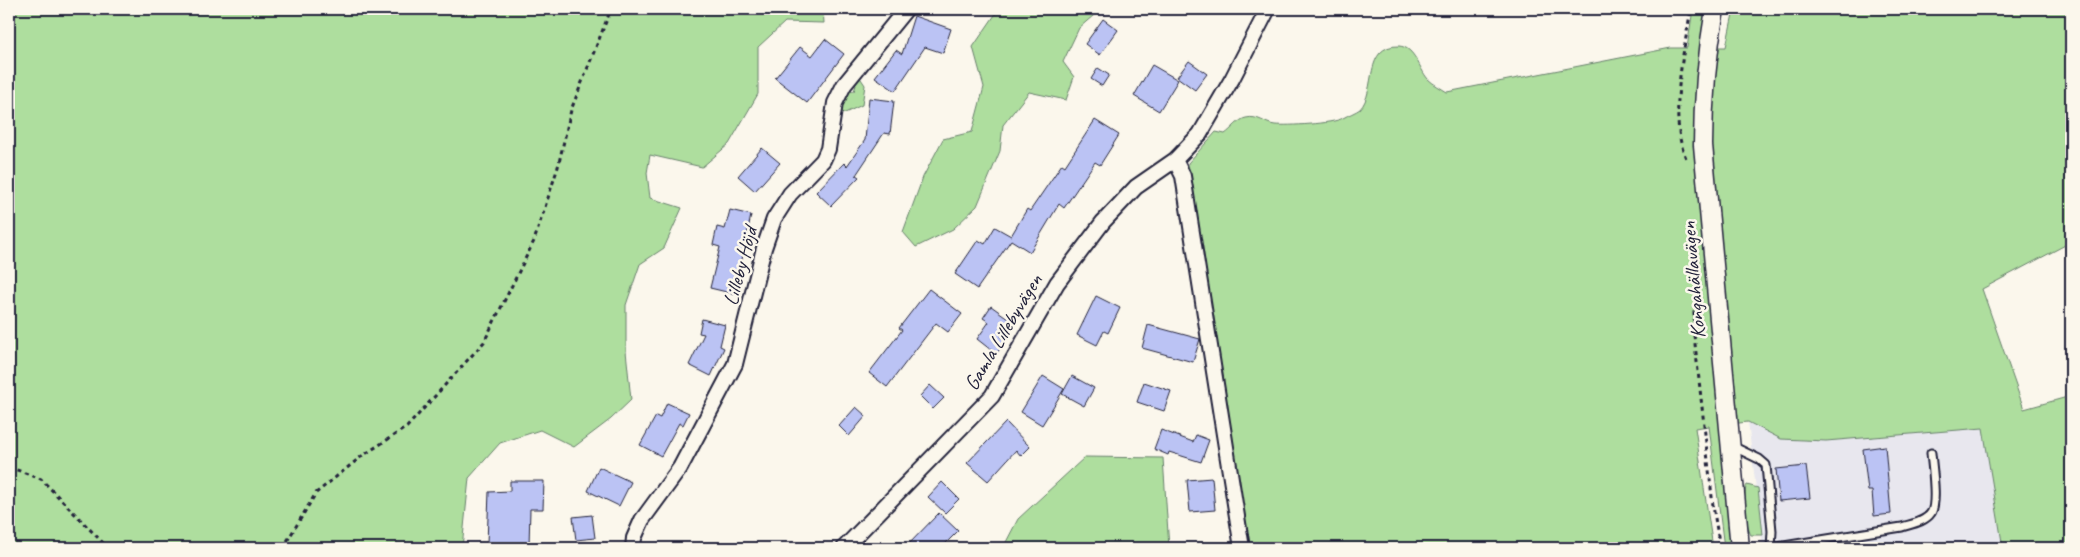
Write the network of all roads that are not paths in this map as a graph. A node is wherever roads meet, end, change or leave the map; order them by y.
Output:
1 (906, 9) edge
2 (1268, 9) edge
3 (1715, 9) edge
4 (1175, 160) junction
5 (1731, 446) junction
6 (1932, 453) dead end
7 (633, 548) edge
8 (844, 548) edge
9 (1242, 548) edge
10 (1740, 548) edge
11 (1771, 548) edge

1 - 7 street, Lilleby Höjd
2 - 4 street, Gamla Lillebyvägen
3 - 5 street, Kongahällavägen
4 - 8 street, Gamla Lillebyvägen
4 - 9 street
5 - 10 street, Kongahällavägen
5 - 11 lane
6 - 11 lane

